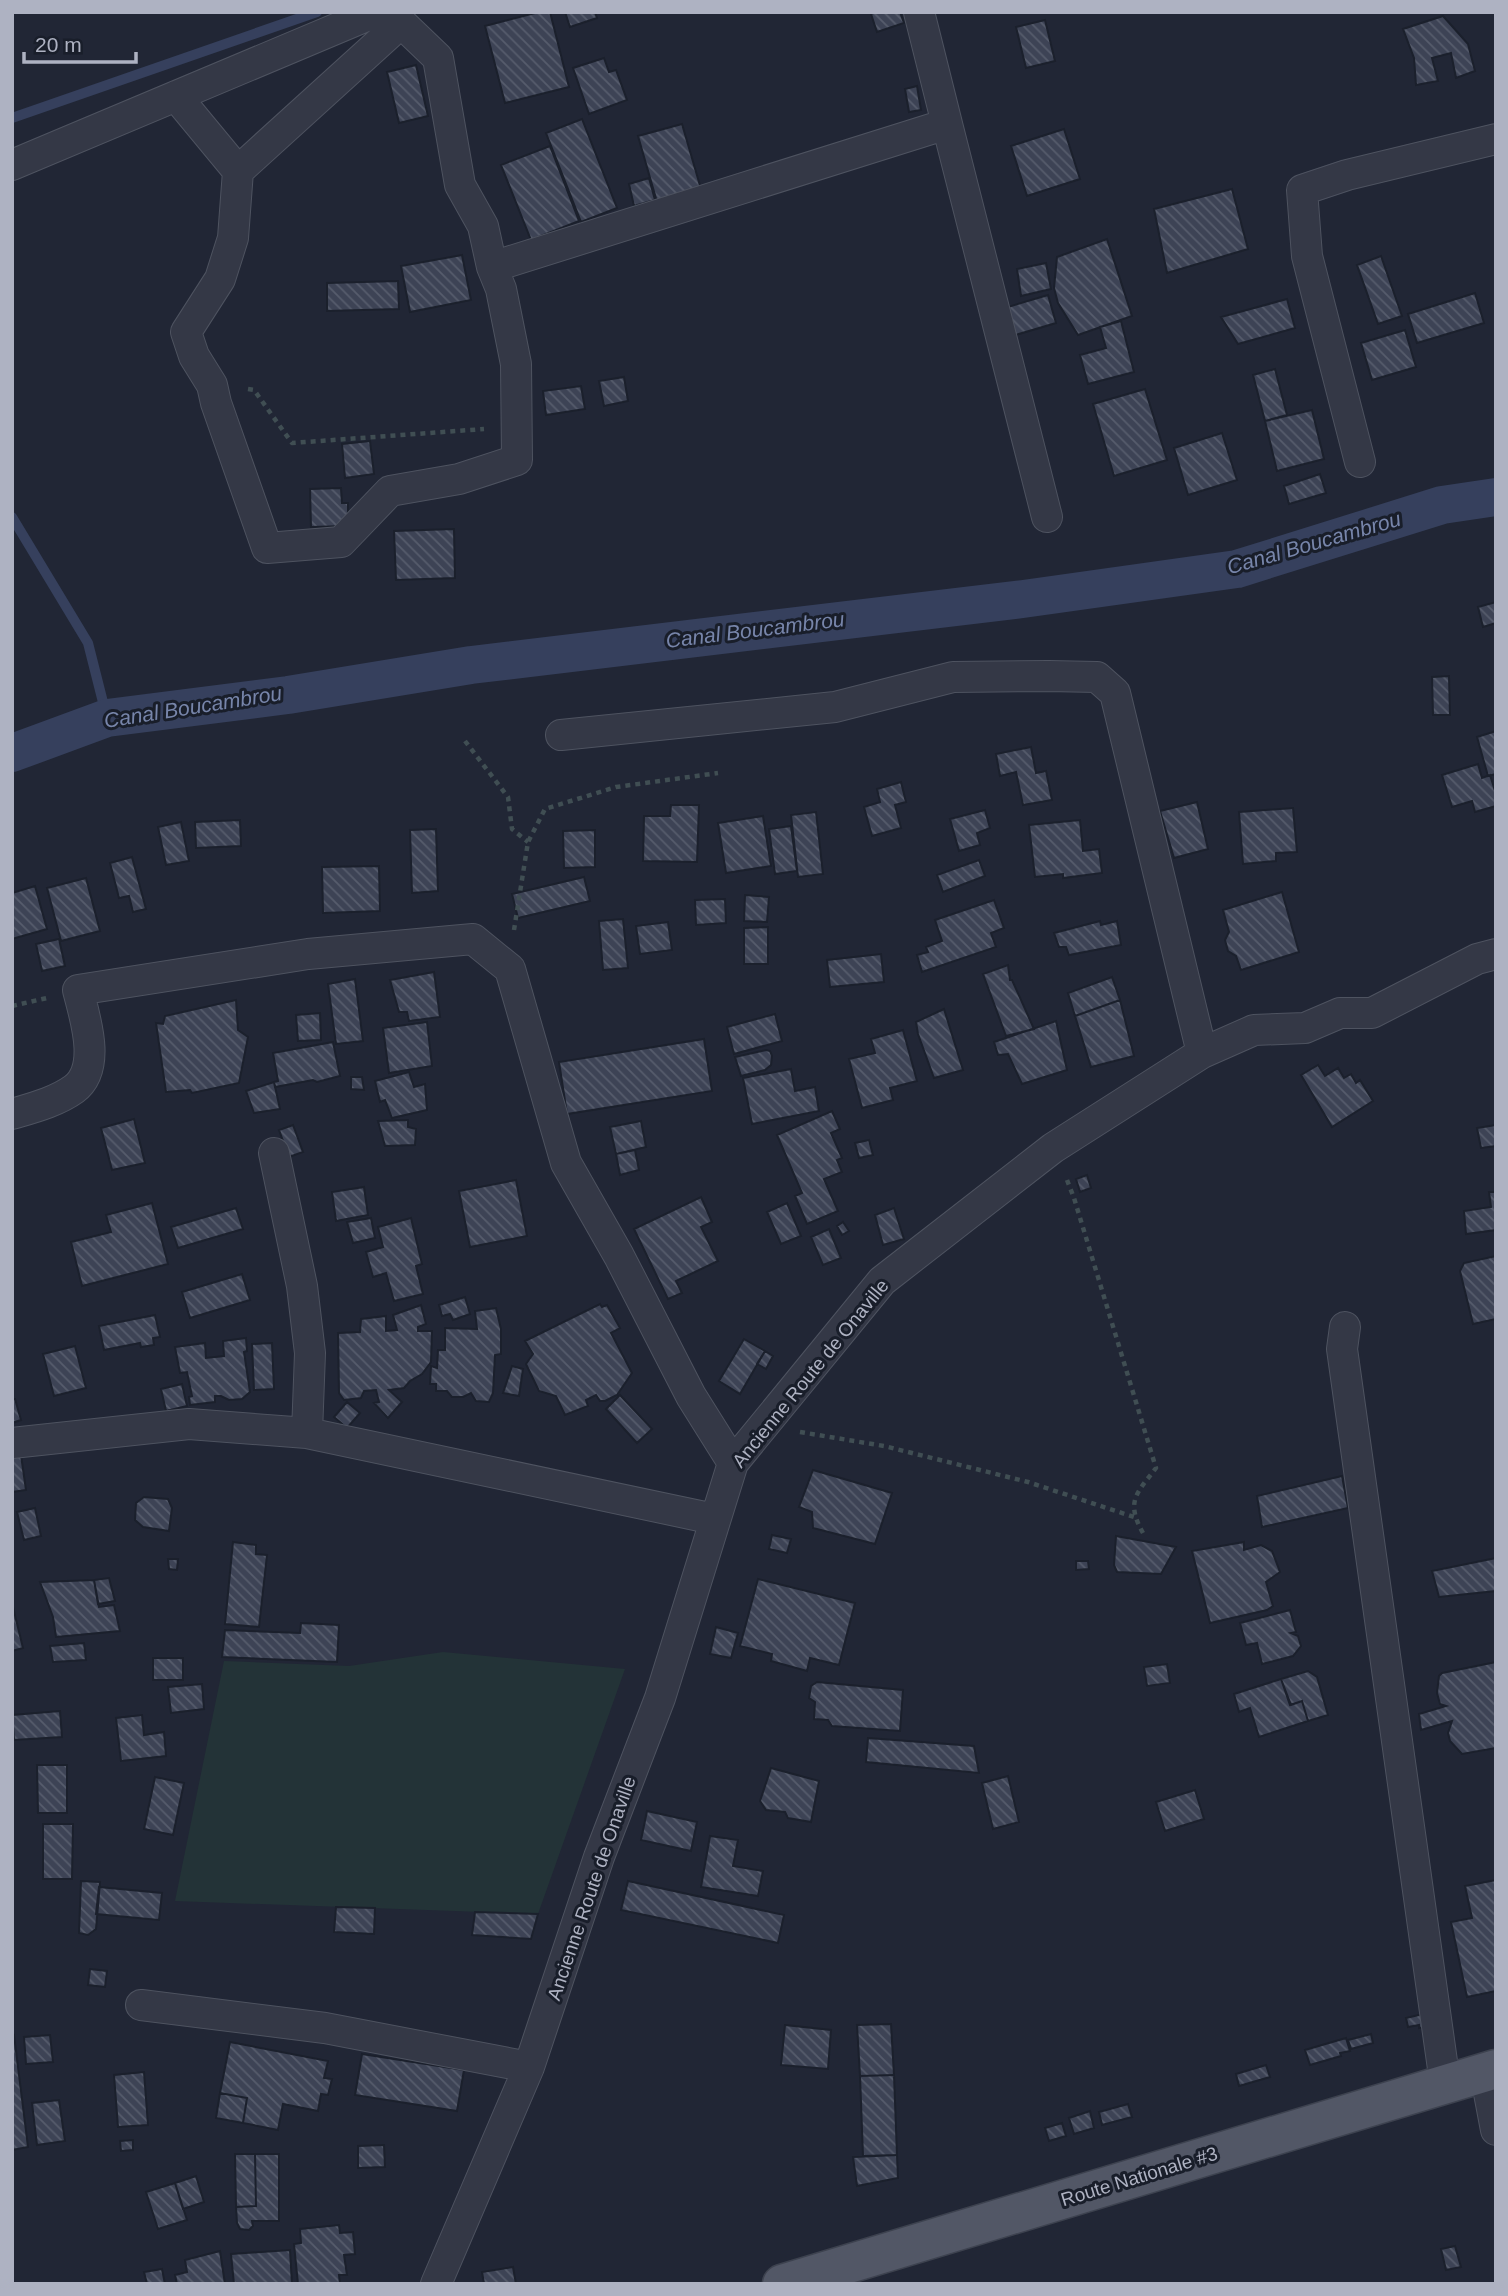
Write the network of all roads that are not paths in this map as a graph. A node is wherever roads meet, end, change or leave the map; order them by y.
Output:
1 (919, 12) edge
2 (389, 16) edge
3 (176, 96) junction
4 (947, 124) junction
5 (1496, 139) edge
6 (12, 165) edge
7 (238, 171) junction
8 (492, 267) junction
9 (1360, 462) dead end
10 (1047, 517) dead end
11 (561, 735) dead end
12 (1496, 954) edge
13 (1202, 1053) junction
14 (12, 1114) edge
15 (274, 1153) dead end
16 (1345, 1327) dead end
17 (307, 1433) junction
18 (12, 1443) edge
19 (733, 1462) junction
20 (714, 1519) junction
21 (141, 2005) dead end
22 (529, 2067) junction
23 (1490, 2071) edge
24 (1445, 2083) junction
25 (1496, 2130) edge
26 (436, 2284) edge
27 (782, 2284) edge

1 - 4 street
2 - 3 street
2 - 7 street
2 - 8 street
3 - 6 street
3 - 7 street
4 - 8 street
4 - 10 street
5 - 9 street
7 - 8 street
11 - 13 street
12 - 13 street, Ancienne Route de Onaville
13 - 19 street, Ancienne Route de Onaville
14 - 19 street
15 - 17 street
16 - 24 street
17 - 18 street
17 - 20 street
19 - 20 street, Ancienne Route de Onaville
20 - 22 street, Ancienne Route de Onaville
21 - 22 street
22 - 26 street, Ancienne Route de Onaville
23 - 24 main road, Route Nationale #3
23 - 25 street
24 - 27 main road, Route Nationale #3

